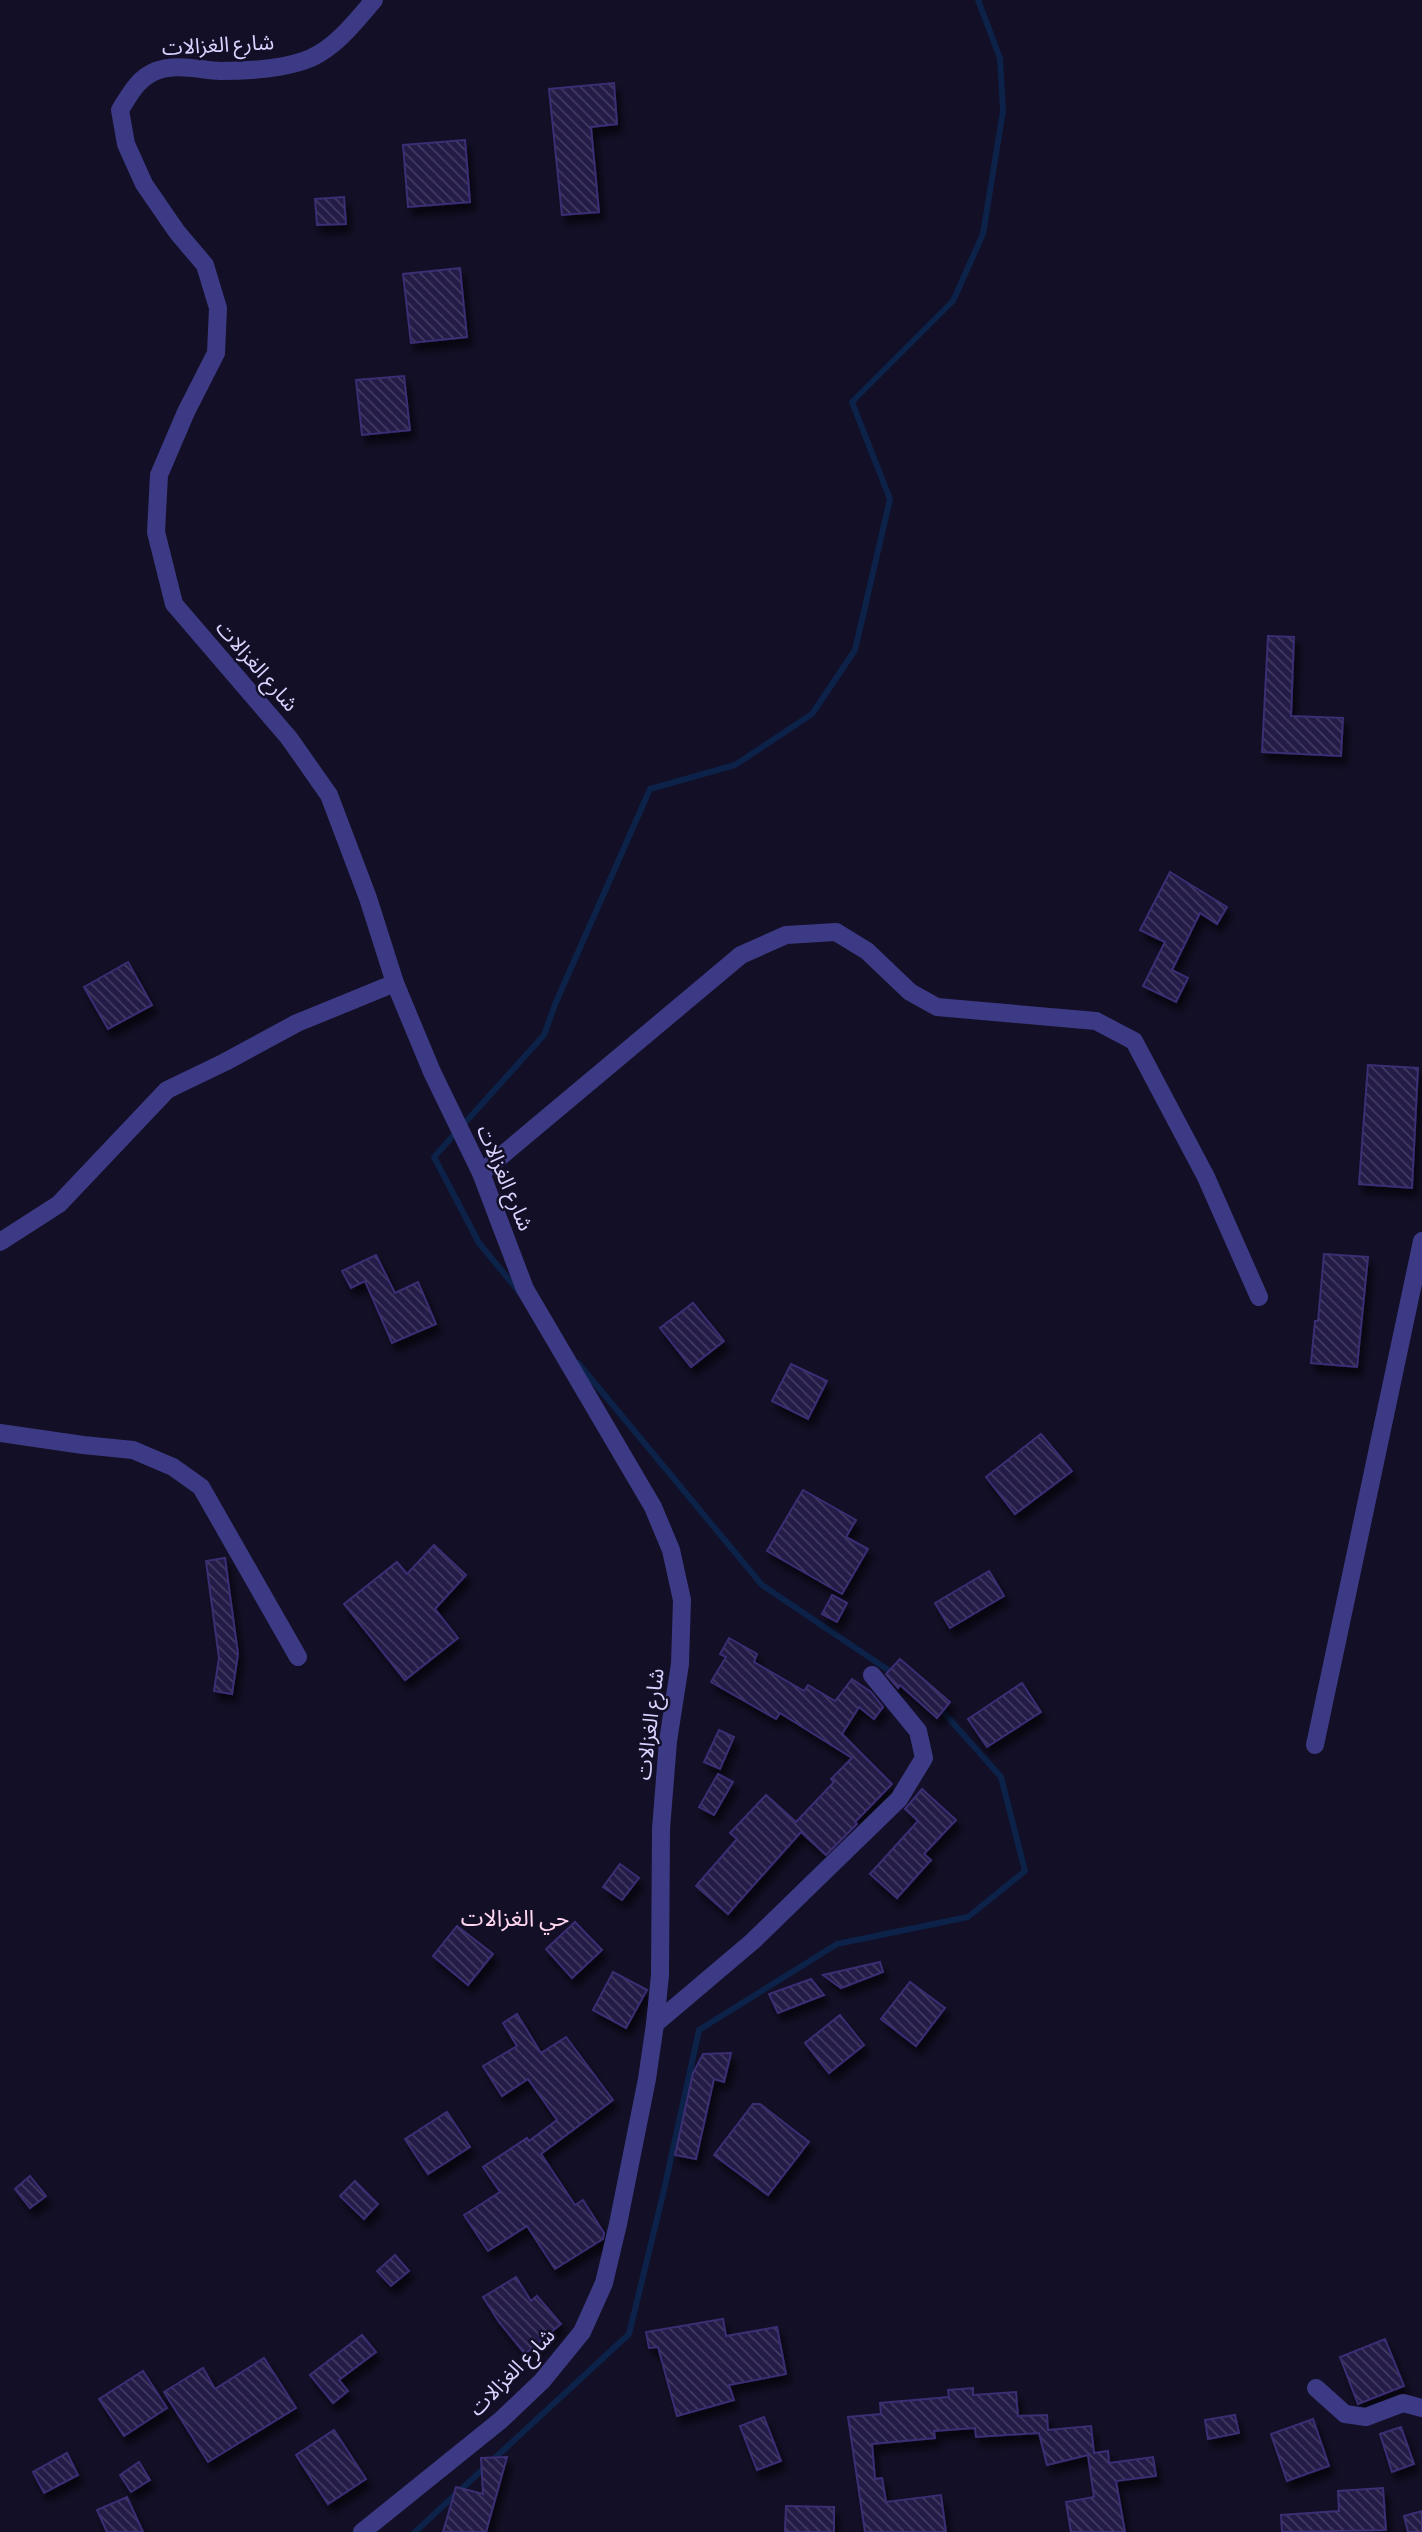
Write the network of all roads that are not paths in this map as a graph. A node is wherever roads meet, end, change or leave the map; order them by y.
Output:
1 (374, 0) edge
2 (394, 983) junction
3 (481, 1173) junction
4 (1422, 1241) edge
5 (0, 1242) edge
6 (1259, 1297) dead end
7 (0, 1433) edge
8 (299, 1657) dead end
9 (872, 1675) dead end
10 (1315, 1745) dead end
11 (655, 2024) junction
12 (1316, 2388) dead end
13 (1422, 2408) edge
14 (362, 2532) edge

1 - 2 street, شارع الغزالات
2 - 3 street, شارع الغزالات
2 - 5 street
3 - 6 street
3 - 11 street, شارع الغزالات
4 - 10 street
7 - 8 street
9 - 11 street
11 - 14 street, شارع الغزالات
12 - 13 street

